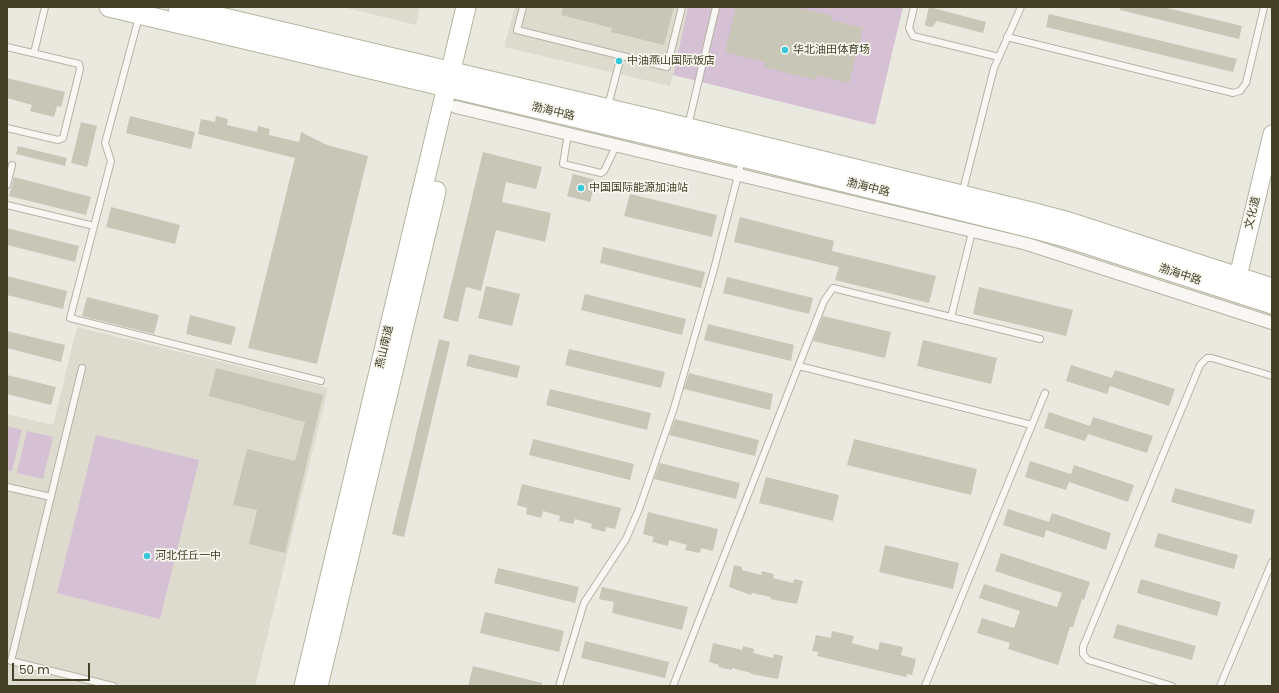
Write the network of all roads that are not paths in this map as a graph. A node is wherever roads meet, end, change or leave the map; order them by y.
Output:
1 (45, 7) edge
2 (109, 7) edge
3 (178, 7) edge
4 (466, 7) edge
5 (479, 7) edge
6 (523, 7) edge
7 (682, 7) edge
8 (716, 7) edge
9 (914, 7) edge
10 (1021, 7) edge
11 (1264, 7) edge
12 (140, 14) junction
13 (1007, 38) junction
14 (7, 47) edge
15 (34, 53) junction
16 (621, 56) junction
17 (999, 57) junction
18 (455, 86) junction
19 (608, 108) junction
20 (687, 127) junction
21 (7, 128) edge
22 (568, 134) junction
23 (1272, 134) edge
24 (616, 146) junction
25 (742, 157) junction
26 (12, 165) dead end
27 (738, 176) junction
28 (1272, 182) edge
29 (7, 185) edge
30 (961, 195) junction
31 (7, 205) edge
32 (94, 226) junction
33 (972, 232) junction
34 (1241, 286) junction
35 (1272, 288) edge
36 (1272, 304) edge
37 (951, 317) junction
38 (1272, 323) edge
39 (1040, 339) dead end
40 (798, 366) junction
41 (82, 368) dead end
42 (1272, 376) edge
43 (321, 381) dead end
44 (1045, 393) dead end
45 (1032, 425) junction
46 (7, 487) edge
47 (51, 497) junction
48 (1272, 562) edge
49 (113, 686) edge
50 (304, 686) edge
51 (318, 686) edge
52 (559, 686) edge
53 (673, 686) edge
54 (925, 686) edge
55 (1172, 686) edge
56 (1220, 686) edge

1 - 15 lane
2 - 12 main road
3 - 18 main road
4 - 18 main road, 燕山南道
5 - 18 main road, 燕山南道
6 - 16 lane
7 - 16 lane
8 - 20 lane
9 - 17 lane
10 - 13 lane
11 - 13 lane
12 - 18 main road
12 - 32 lane
13 - 17 lane
14 - 15 lane
15 - 21 lane
16 - 19 lane
17 - 30 lane
18 - 19 main road, 渤海中路
18 - 22 street
18 - 25 main road, 渤海中路
18 - 50 main road, 燕山南道
18 - 51 main road, 燕山南道
19 - 20 main road, 渤海中路
20 - 30 main road, 渤海中路
22 - 24 street
22 - 24 lane
23 - 34 main road, 文化道
24 - 27 street
25 - 27 lane
25 - 34 main road, 渤海中路
26 - 29 lane
27 - 33 street
27 - 52 lane
28 - 34 main road, 文化道
30 - 34 main road, 渤海中路
31 - 32 lane
32 - 43 lane
33 - 37 lane
33 - 38 street
34 - 35 main road, 渤海中路
34 - 36 main road, 渤海中路
37 - 39 lane
37 - 40 lane
40 - 45 lane
40 - 53 lane
41 - 47 lane
42 - 55 lane
44 - 45 lane
45 - 54 lane
46 - 47 lane
47 - 49 lane
48 - 56 lane

